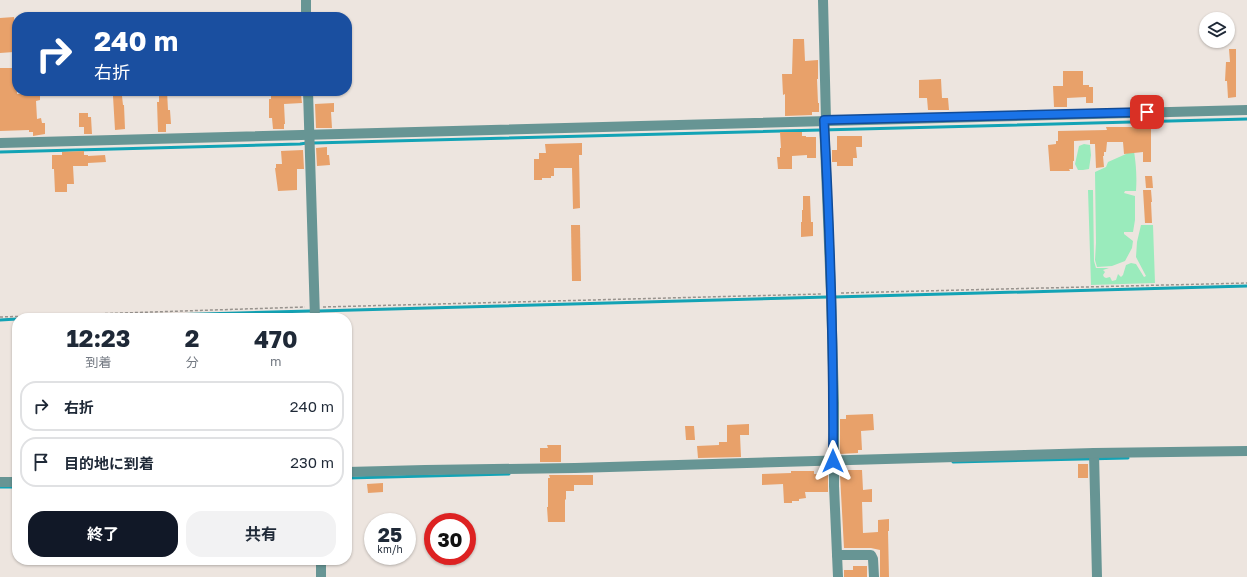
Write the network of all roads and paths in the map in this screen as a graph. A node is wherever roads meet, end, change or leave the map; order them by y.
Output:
1 (306, 0) edge
2 (823, 0) edge
3 (306, 12) edge
4 (308, 96) edge
5 (1247, 110) edge
6 (825, 125) junction
7 (309, 134) junction
8 (0, 143) edge
9 (1247, 283) edge
10 (831, 294) junction
11 (314, 307) junction
12 (126, 313) edge
13 (315, 313) edge
14 (0, 317) edge
15 (12, 317) edge
16 (1247, 451) edge
17 (1094, 457) junction
18 (833, 461) junction
19 (352, 472) edge
20 (0, 482) edge
21 (12, 482) edge
22 (837, 555) junction
23 (321, 565) edge
24 (321, 577) edge
25 (838, 577) edge
26 (874, 577) edge
27 (1097, 577) edge

1 - 3 street
2 - 6 street
4 - 7 street
5 - 6 street
6 - 7 street
6 - 10 street
7 - 8 street
7 - 11 street
9 - 10 path
10 - 11 path
10 - 18 street
11 - 12 path
11 - 13 street
14 - 15 path
16 - 17 street
17 - 18 street
17 - 27 street
18 - 19 street
18 - 22 street
20 - 21 street
22 - 25 street
22 - 26 street
23 - 24 street

